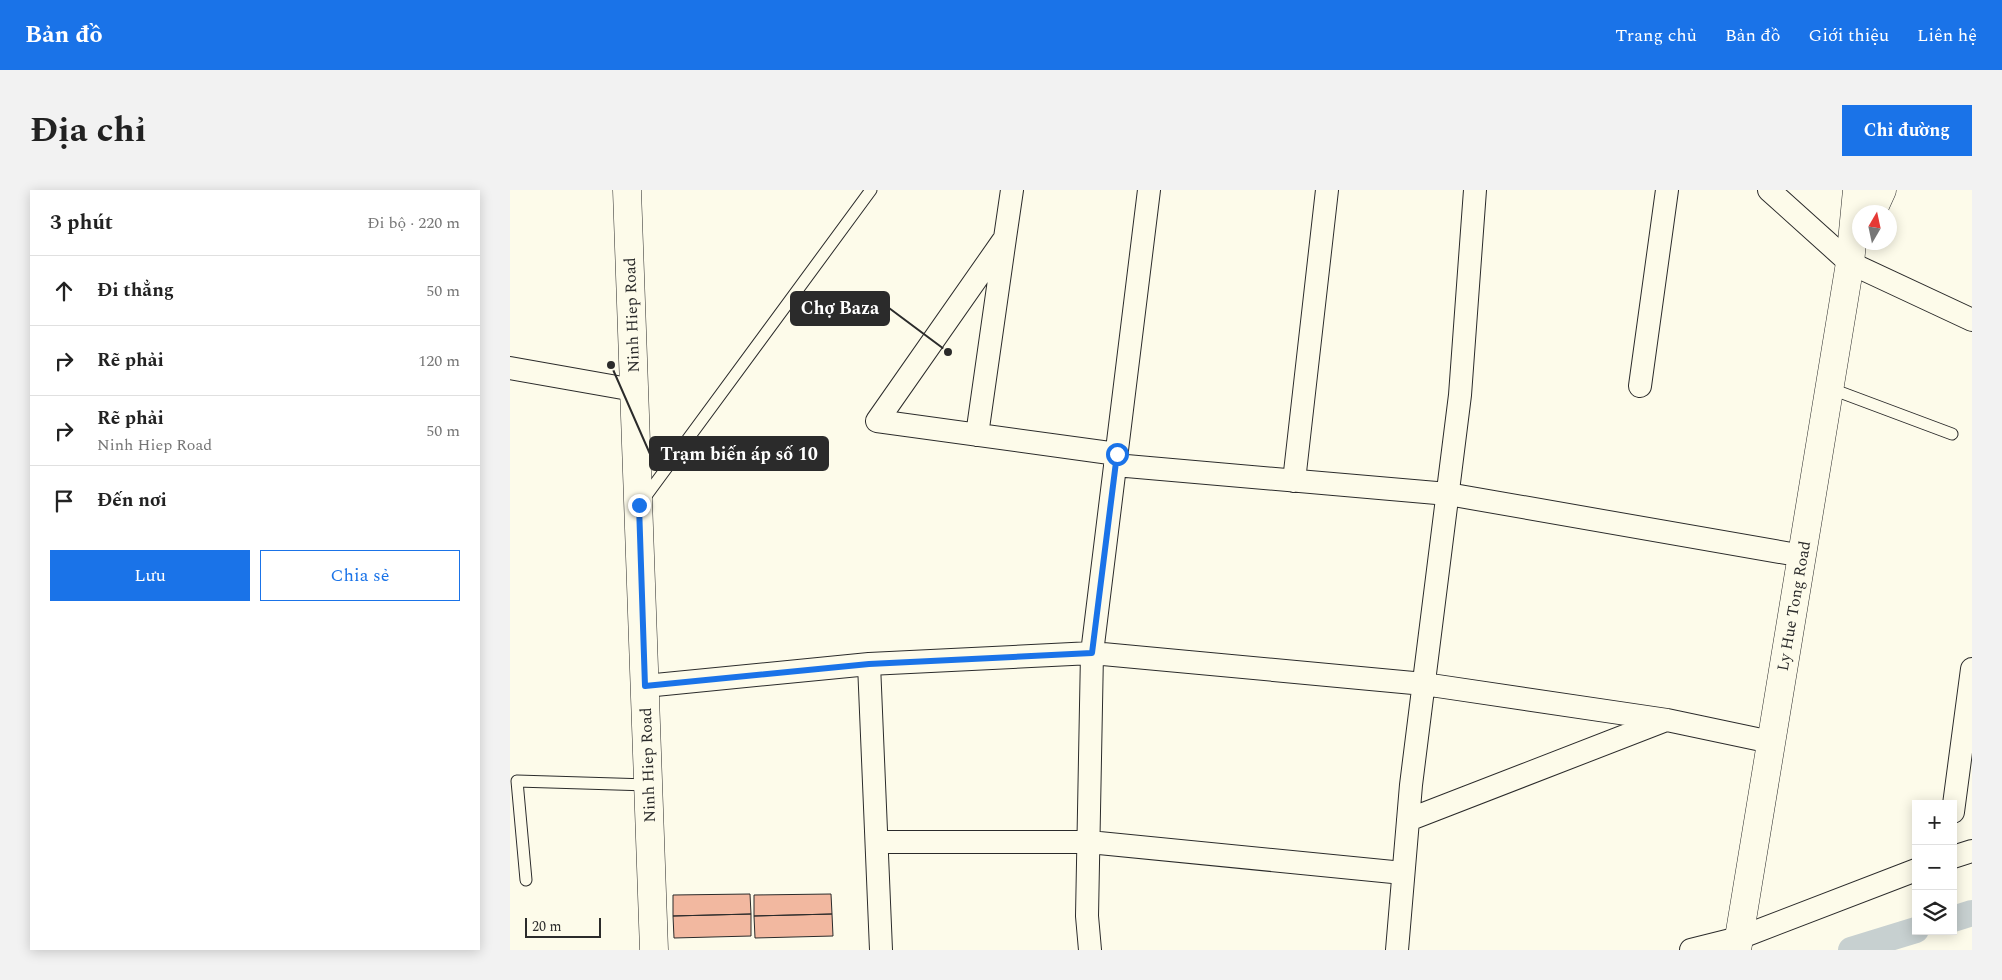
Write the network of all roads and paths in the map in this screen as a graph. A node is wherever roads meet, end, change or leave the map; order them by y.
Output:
1 (627, 190) edge
2 (871, 190) edge
3 (1012, 190) edge
4 (1149, 190) edge
5 (1327, 190) edge
6 (1476, 190) edge
7 (1667, 190) edge
8 (1769, 190) edge
9 (1874, 195) edge
10 (1005, 238) junction
11 (1855, 252) edge
12 (1972, 320) edge
13 (510, 368) edge
14 (1640, 386) dead end
15 (1829, 388) junction
16 (634, 390) junction
17 (1952, 434) dead end
18 (977, 435) junction
19 (1116, 460) junction
20 (1294, 481) junction
21 (1448, 494) junction
22 (639, 505) junction
23 (1803, 556) junction
24 (1092, 653) junction
25 (869, 664) junction
26 (1972, 670) edge
27 (1424, 684) junction
28 (645, 686) junction
29 (1969, 712) edge
30 (1667, 720) junction
31 (1771, 742) junction
32 (514, 781) edge
33 (648, 786) junction
34 (1955, 800) edge
35 (1408, 820) junction
36 (877, 842) junction
37 (1089, 842) junction
38 (1972, 851) edge
39 (1957, 855) edge
40 (1912, 872) edge
41 (1404, 874) junction
42 (526, 880) dead end
43 (1738, 944) edge
44 (654, 950) edge
45 (881, 950) edge
46 (1090, 950) edge
47 (1397, 950) edge
48 (1691, 950) edge

1 - 16 main road, Ninh Hiep Road
2 - 22 lane
3 - 10 street
4 - 19 street
5 - 20 street
6 - 21 street
7 - 14 street
8 - 11 street
9 - 11 main road, Ly Hue Tong Road
10 - 18 street
10 - 18 street
11 - 12 street
11 - 15 main road, Ly Hue Tong Road
13 - 16 street
15 - 17 lane
15 - 23 main road, Ly Hue Tong Road
16 - 22 main road, Ninh Hiep Road
18 - 19 street
19 - 20 street
19 - 24 street
20 - 21 street
21 - 23 street
21 - 27 street
22 - 28 main road, Ninh Hiep Road
23 - 31 main road, Ly Hue Tong Road
24 - 25 street
24 - 27 street
24 - 37 street
25 - 28 street
25 - 36 street
26 - 29 street
27 - 30 street
27 - 35 street
28 - 33 main road, Ninh Hiep Road
29 - 34 street
30 - 31 street
30 - 35 street
31 - 43 main road, Ly Hue Tong Road
32 - 33 lane
32 - 42 lane
33 - 44 main road, Ninh Hiep Road
35 - 41 street
36 - 37 street
36 - 45 street
37 - 41 street
37 - 46 street
38 - 39 street
40 - 43 street
41 - 47 street
43 - 48 street

